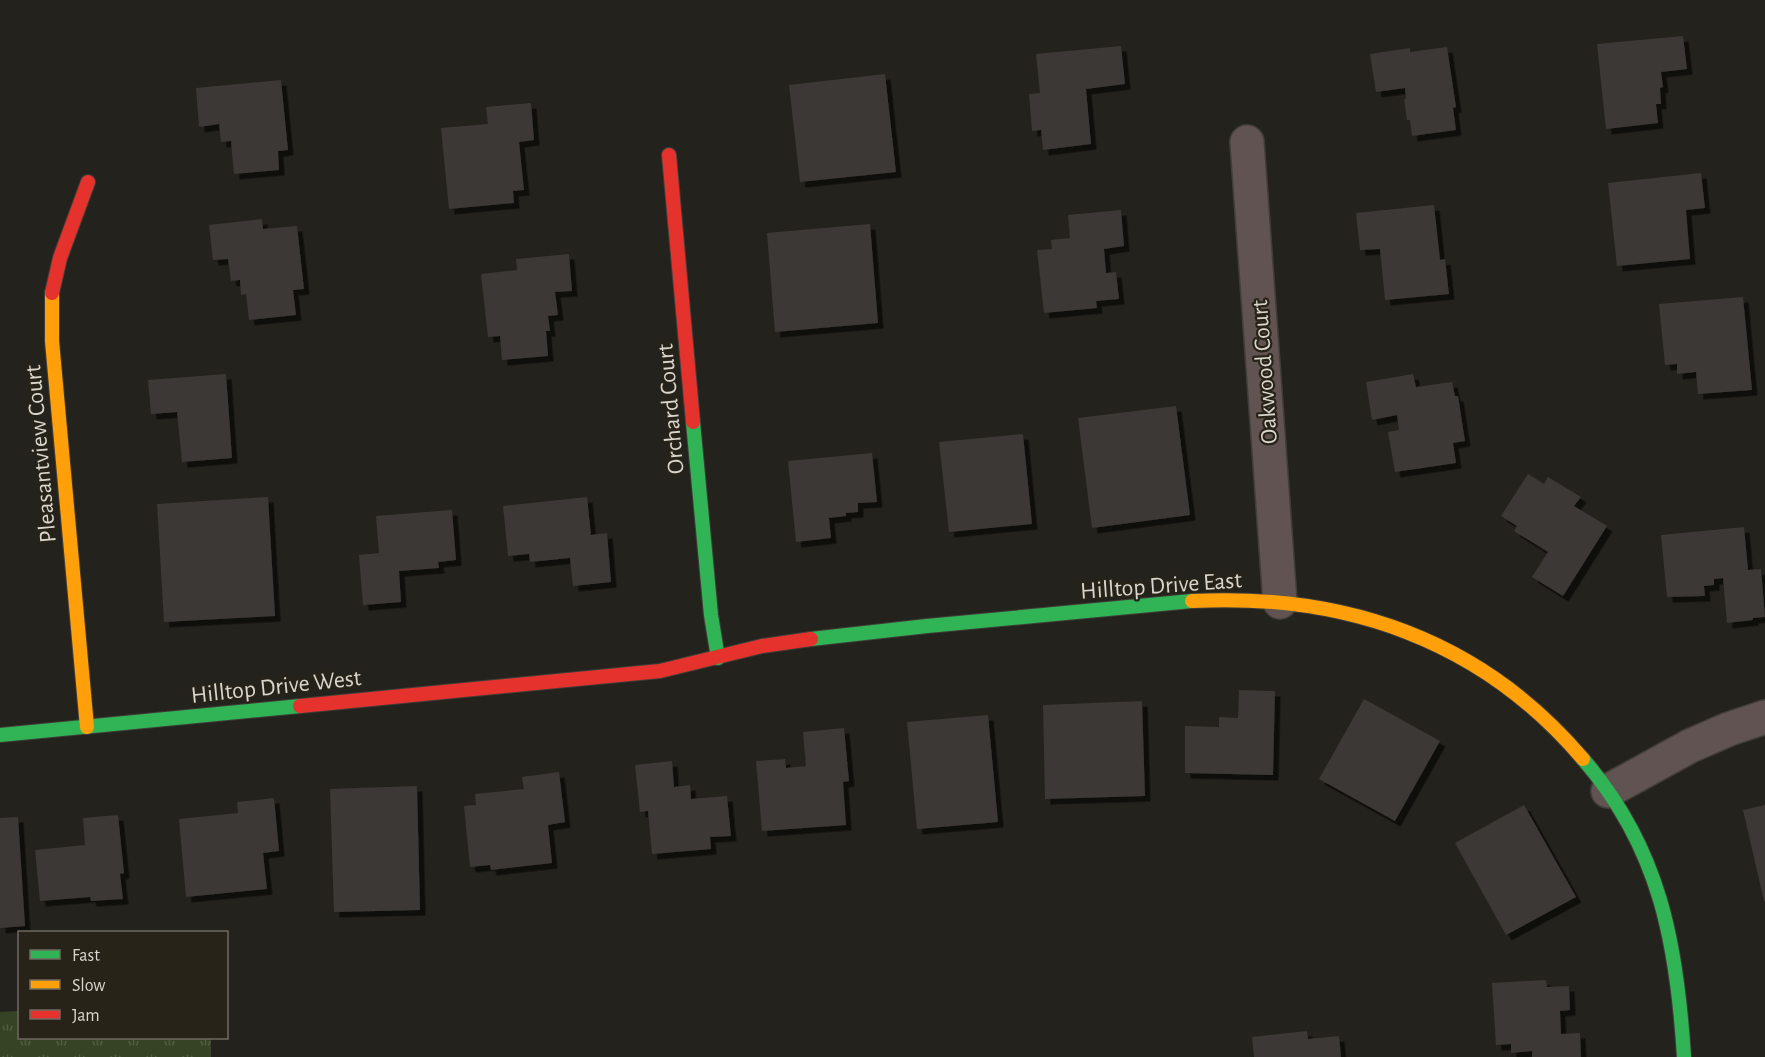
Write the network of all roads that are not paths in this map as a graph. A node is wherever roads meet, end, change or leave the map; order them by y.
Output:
1 (1247, 142) dead end
2 (669, 155) dead end
3 (87, 182) dead end
4 (1280, 602) junction
5 (718, 658) junction
6 (557, 681) joint
7 (1765, 717) edge
8 (87, 727) junction
9 (0, 735) edge
10 (1608, 791) junction
11 (1684, 1057) edge

1 - 4 street, Oakwood Court
2 - 5 street, Orchard Court
3 - 8 street, Pleasantview Court
4 - 5 street, Hilltop Drive East
4 - 10 street, Hilltop Drive East
5 - 6 street, Hilltop Drive East
6 - 8 street, Hilltop Drive West
7 - 10 street
8 - 9 street, Hilltop Drive West
10 - 11 street, Hilltop Drive East

